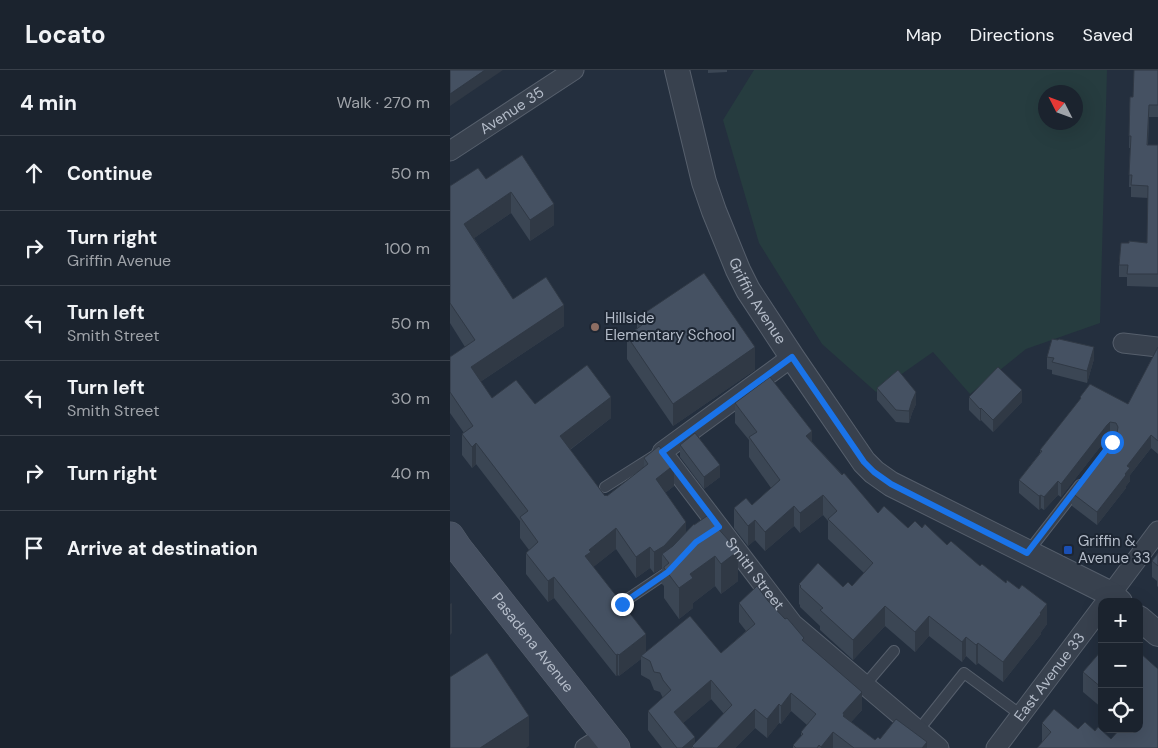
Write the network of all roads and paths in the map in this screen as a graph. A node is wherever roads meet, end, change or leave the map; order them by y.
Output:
1 (574, 70) edge
2 (676, 70) edge
3 (450, 151) edge
4 (1123, 343) dead end
5 (1158, 347) edge
6 (792, 357) junction
7 (662, 452) junction
8 (1085, 478) edge
9 (605, 487) dead end
10 (1158, 531) edge
11 (450, 536) edge
12 (1027, 553) junction
13 (679, 560) edge
14 (1104, 598) edge
15 (1111, 598) edge
16 (622, 604) edge
17 (1098, 615) edge
18 (1143, 621) edge
19 (1158, 634) edge
20 (894, 651) dead end
21 (865, 685) junction
22 (1021, 715) junction
23 (925, 722) dead end
24 (602, 744) edge
25 (939, 748) edge
26 (996, 748) edge

1 - 3 street, Avenue 35
2 - 6 street, Griffin Avenue
4 - 5 street
6 - 7 street
6 - 12 street, Griffin Avenue
7 - 9 lane
7 - 21 street, Smith Street
8 - 12 lane
10 - 15 street, East Avenue 33
11 - 24 main road, Pasadena Avenue
12 - 14 street, Griffin Avenue
13 - 16 lane
17 - 22 street, East Avenue 33
18 - 19 street
20 - 21 lane
21 - 25 street, Smith Street
22 - 23 lane
22 - 26 street, East Avenue 33

